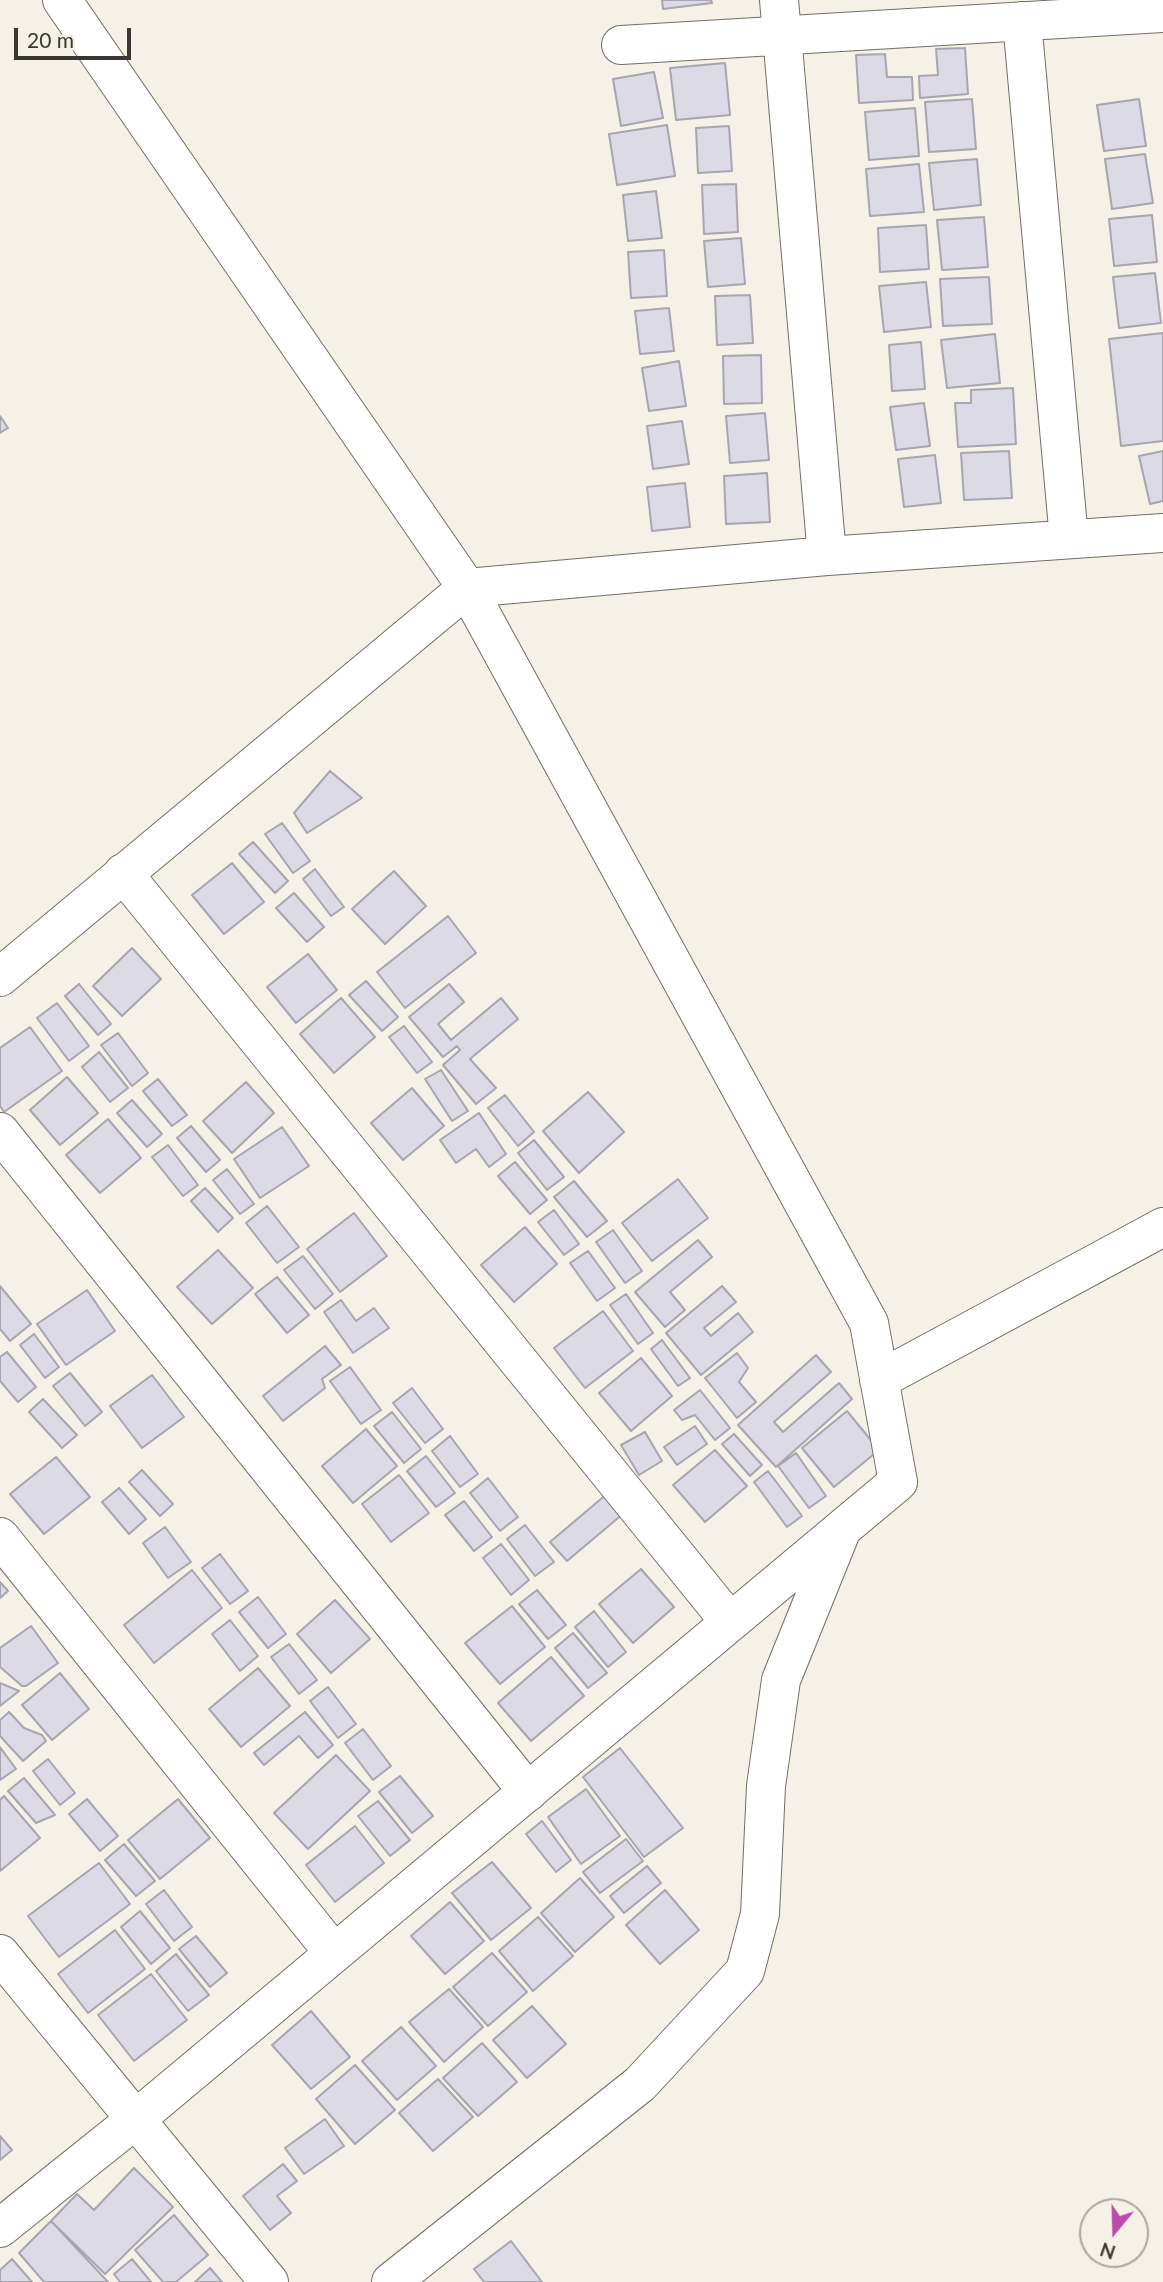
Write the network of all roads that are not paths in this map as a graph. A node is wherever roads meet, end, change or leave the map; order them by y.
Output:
1 (62, 0) edge
2 (1163, 13) edge
3 (780, 18) edge
4 (1022, 22) junction
5 (621, 45) dead end
6 (1163, 533) edge
7 (1069, 539) junction
8 (827, 556) junction
9 (467, 588) junction
10 (123, 873) junction
11 (0, 977) edge
12 (0, 1132) edge
13 (1163, 1227) edge
14 (879, 1380) junction
15 (842, 1528) junction
16 (0, 1537) edge
17 (730, 1622) junction
18 (528, 1792) junction
19 (0, 1954) edge
20 (334, 1954) junction
21 (136, 2119) junction
22 (0, 2228) edge
23 (269, 2282) edge
24 (391, 2282) edge

1 - 9 street
2 - 4 street
3 - 4 street
3 - 5 street
3 - 8 street
4 - 7 street
6 - 7 street
7 - 8 street
8 - 9 street
9 - 10 street
9 - 14 street
10 - 11 street
10 - 17 street
12 - 18 street
13 - 14 street
14 - 15 street
15 - 17 street
15 - 24 street
16 - 20 street
17 - 18 street
18 - 20 street
19 - 21 street
20 - 21 street
21 - 22 street
21 - 23 street

